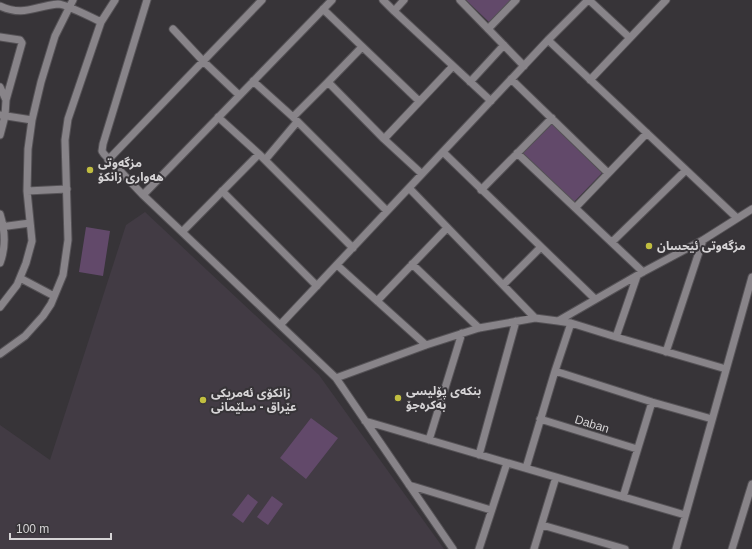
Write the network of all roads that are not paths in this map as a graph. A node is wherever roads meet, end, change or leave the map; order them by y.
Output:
1 (72, 0) edge
2 (115, 0) edge
3 (148, 0) edge
4 (262, 0) edge
5 (383, 0) edge
6 (404, 0) edge
7 (460, 0) edge
8 (516, 0) edge
9 (589, 0) edge
10 (666, 0) edge
11 (328, 1) edge
12 (57, 2) edge
13 (0, 6) edge
14 (68, 8) junction
15 (323, 9) junction
16 (394, 11) junction
17 (101, 22) junction
18 (173, 29) dead end
19 (488, 29) junction
20 (0, 37) edge
21 (630, 38) junction
22 (548, 40) junction
23 (504, 45) junction
24 (362, 47) junction
25 (203, 61) junction
26 (453, 66) junction
27 (524, 66) junction
28 (511, 80) junction
29 (590, 80) junction
30 (253, 81) junction
31 (328, 82) junction
32 (470, 82) junction
33 (0, 87) edge
34 (239, 96) junction
35 (6, 100) junction
36 (419, 101) junction
37 (491, 101) junction
38 (3, 116) edge
39 (218, 117) junction
40 (552, 118) junction
41 (32, 120) junction
42 (295, 120) junction
43 (647, 133) junction
44 (0, 135) edge
45 (384, 138) junction
46 (443, 152) junction
47 (517, 153) junction
48 (258, 154) junction
49 (108, 160) junction
50 (265, 160) junction
51 (686, 170) junction
52 (608, 173) junction
53 (422, 174) junction
54 (409, 188) junction
55 (67, 189) junction
56 (222, 190) junction
57 (482, 190) junction
58 (27, 191) junction
59 (143, 195) junction
60 (576, 207) junction
61 (752, 209) edge
62 (387, 211) junction
63 (0, 214) edge
64 (737, 218) junction
65 (30, 223) junction
66 (2, 227) edge
67 (447, 228) junction
68 (182, 232) junction
69 (704, 240) junction
70 (612, 242) junction
71 (541, 247) junction
72 (353, 248) junction
73 (0, 263) edge
74 (412, 264) junction
75 (337, 265) junction
76 (640, 274) junction
77 (752, 277) edge
78 (20, 278) junction
79 (503, 285) junction
80 (317, 286) junction
81 (54, 296) junction
82 (595, 299) junction
83 (377, 301) junction
84 (0, 307) edge
85 (535, 318) junction
86 (516, 321) junction
87 (558, 321) junction
88 (571, 323) junction
89 (280, 325) junction
90 (479, 328) junction
91 (462, 333) junction
92 (616, 336) junction
93 (426, 345) junction
94 (666, 352) junction
95 (0, 354) edge
96 (726, 369) junction
97 (555, 371) junction
98 (336, 378) junction
99 (652, 402) junction
100 (540, 419) junction
101 (712, 419) junction
102 (365, 421) junction
103 (429, 440) junction
104 (638, 449) junction
105 (479, 455) junction
106 (507, 463) junction
107 (526, 468) junction
108 (556, 477) junction
109 (752, 484) edge
110 (409, 485) junction
111 (623, 497) junction
112 (491, 510) junction
113 (685, 515) junction
114 (542, 525) junction
115 (453, 549) edge
116 (479, 549) edge
117 (534, 549) edge
118 (625, 549) edge
119 (676, 549) edge
120 (732, 549) edge

1 - 14 street
2 - 17 street
3 - 49 street
4 - 25 street
5 - 16 street
6 - 16 street
7 - 19 street
8 - 19 street
9 - 21 street
9 - 22 street
10 - 21 street
11 - 15 street
12 - 13 street
12 - 14 street
14 - 17 street
14 - 41 street
15 - 24 street
15 - 30 street
16 - 26 street
17 - 55 street
18 - 25 street
19 - 23 street
20 - 35 street
21 - 29 street
22 - 27 street
22 - 29 street
23 - 27 street
23 - 32 street
24 - 31 street
24 - 36 street
25 - 34 street
25 - 49 street
26 - 32 street
26 - 36 street
27 - 28 street
28 - 37 street
28 - 40 street
29 - 43 street
30 - 34 street
30 - 42 street
31 - 42 street
31 - 45 street
32 - 37 street
33 - 35 street
34 - 39 street
35 - 38 street
36 - 45 street
37 - 46 street
38 - 41 street
38 - 44 street
39 - 48 street
39 - 59 street
40 - 47 street
40 - 52 street
41 - 58 street
42 - 50 street
42 - 62 street
43 - 51 street
43 - 52 street
45 - 53 street
46 - 53 street
46 - 57 street
47 - 57 street
47 - 60 street
48 - 50 street
48 - 56 street
49 - 59 street
50 - 72 street
51 - 64 street
51 - 70 street
52 - 60 street
53 - 54 street
54 - 62 street
54 - 67 street
55 - 58 street
55 - 81 street
56 - 68 street
56 - 80 street
57 - 71 street
58 - 65 street
59 - 68 street
60 - 70 street
61 - 64 street
62 - 72 street
63 - 66 street
64 - 69 street
65 - 66 street
65 - 78 street
66 - 73 street
67 - 74 street
67 - 79 street
68 - 89 street
69 - 76 street
69 - 94 street
70 - 76 street
71 - 79 street
71 - 82 street
72 - 75 street
74 - 83 street
74 - 90 street
75 - 80 street
75 - 83 street
76 - 82 street
76 - 92 street
77 - 96 street
78 - 81 street
78 - 84 street
79 - 85 street
80 - 89 street
81 - 95 street
82 - 87 street
83 - 93 street
85 - 86 street
85 - 87 street
86 - 90 street
86 - 105 street
87 - 88 street
88 - 92 street
88 - 97 street
89 - 98 street
90 - 91 street
91 - 93 street
91 - 103 street
92 - 94 street
93 - 98 street
94 - 96 street
96 - 101 street
97 - 99 street
97 - 100 street
98 - 102 street
99 - 101 street
99 - 104 street
100 - 104 street, Daban
100 - 107 street
101 - 113 street
102 - 103 street
102 - 110 street
103 - 105 street
104 - 111 street
105 - 106 street
106 - 107 street
106 - 112 street
107 - 108 street
108 - 111 street
108 - 114 street
109 - 120 street
110 - 112 street
110 - 115 street
111 - 113 street
112 - 116 street
113 - 119 street
114 - 117 street
114 - 118 street

